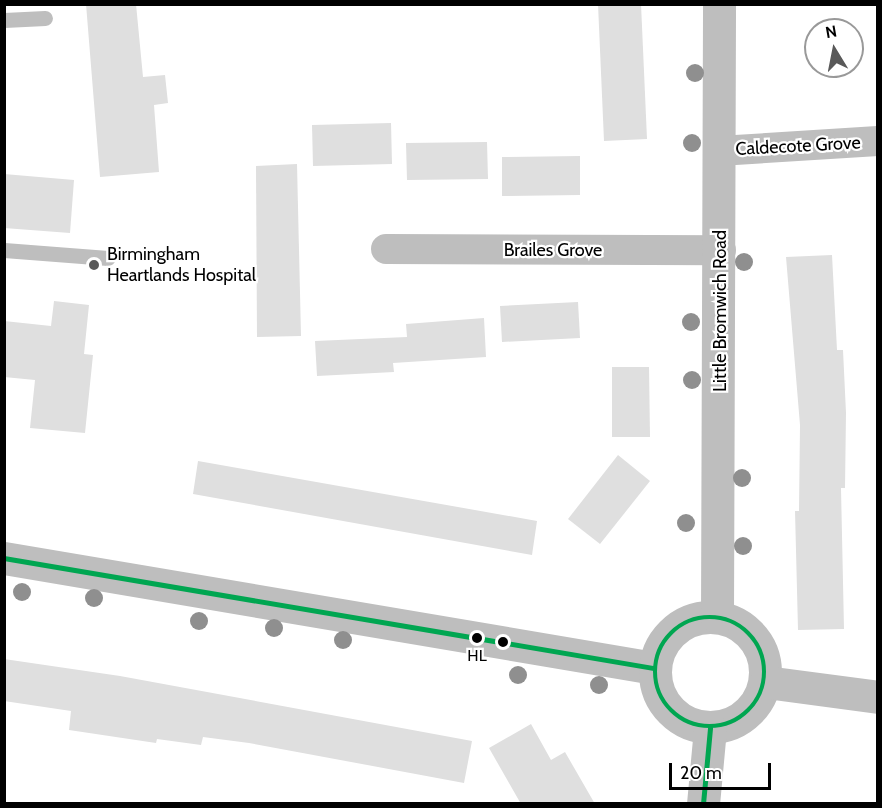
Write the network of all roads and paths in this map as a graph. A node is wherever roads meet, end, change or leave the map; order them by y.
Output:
1 (719, 4) edge
2 (45, 18) dead end
3 (4, 20) edge
4 (878, 141) edge
5 (719, 151) junction
6 (386, 249) dead end
7 (4, 250) edge
8 (721, 250) junction
9 (108, 258) dead end
10 (4, 558) edge
11 (717, 617) junction
12 (654, 668) junction
13 (766, 682) junction
14 (878, 697) edge
15 (710, 728) junction
16 (703, 804) edge

1 - 5 street, Little Bromwich Road
2 - 3 lane
4 - 5 street, Caldecote Grove
5 - 8 street, Little Bromwich Road
6 - 8 street, Brailes Grove
7 - 9 lane
8 - 11 street, Little Bromwich Road
10 - 12 street
11 - 12 street
11 - 13 street
12 - 15 street
13 - 14 street
13 - 15 street
15 - 16 street

